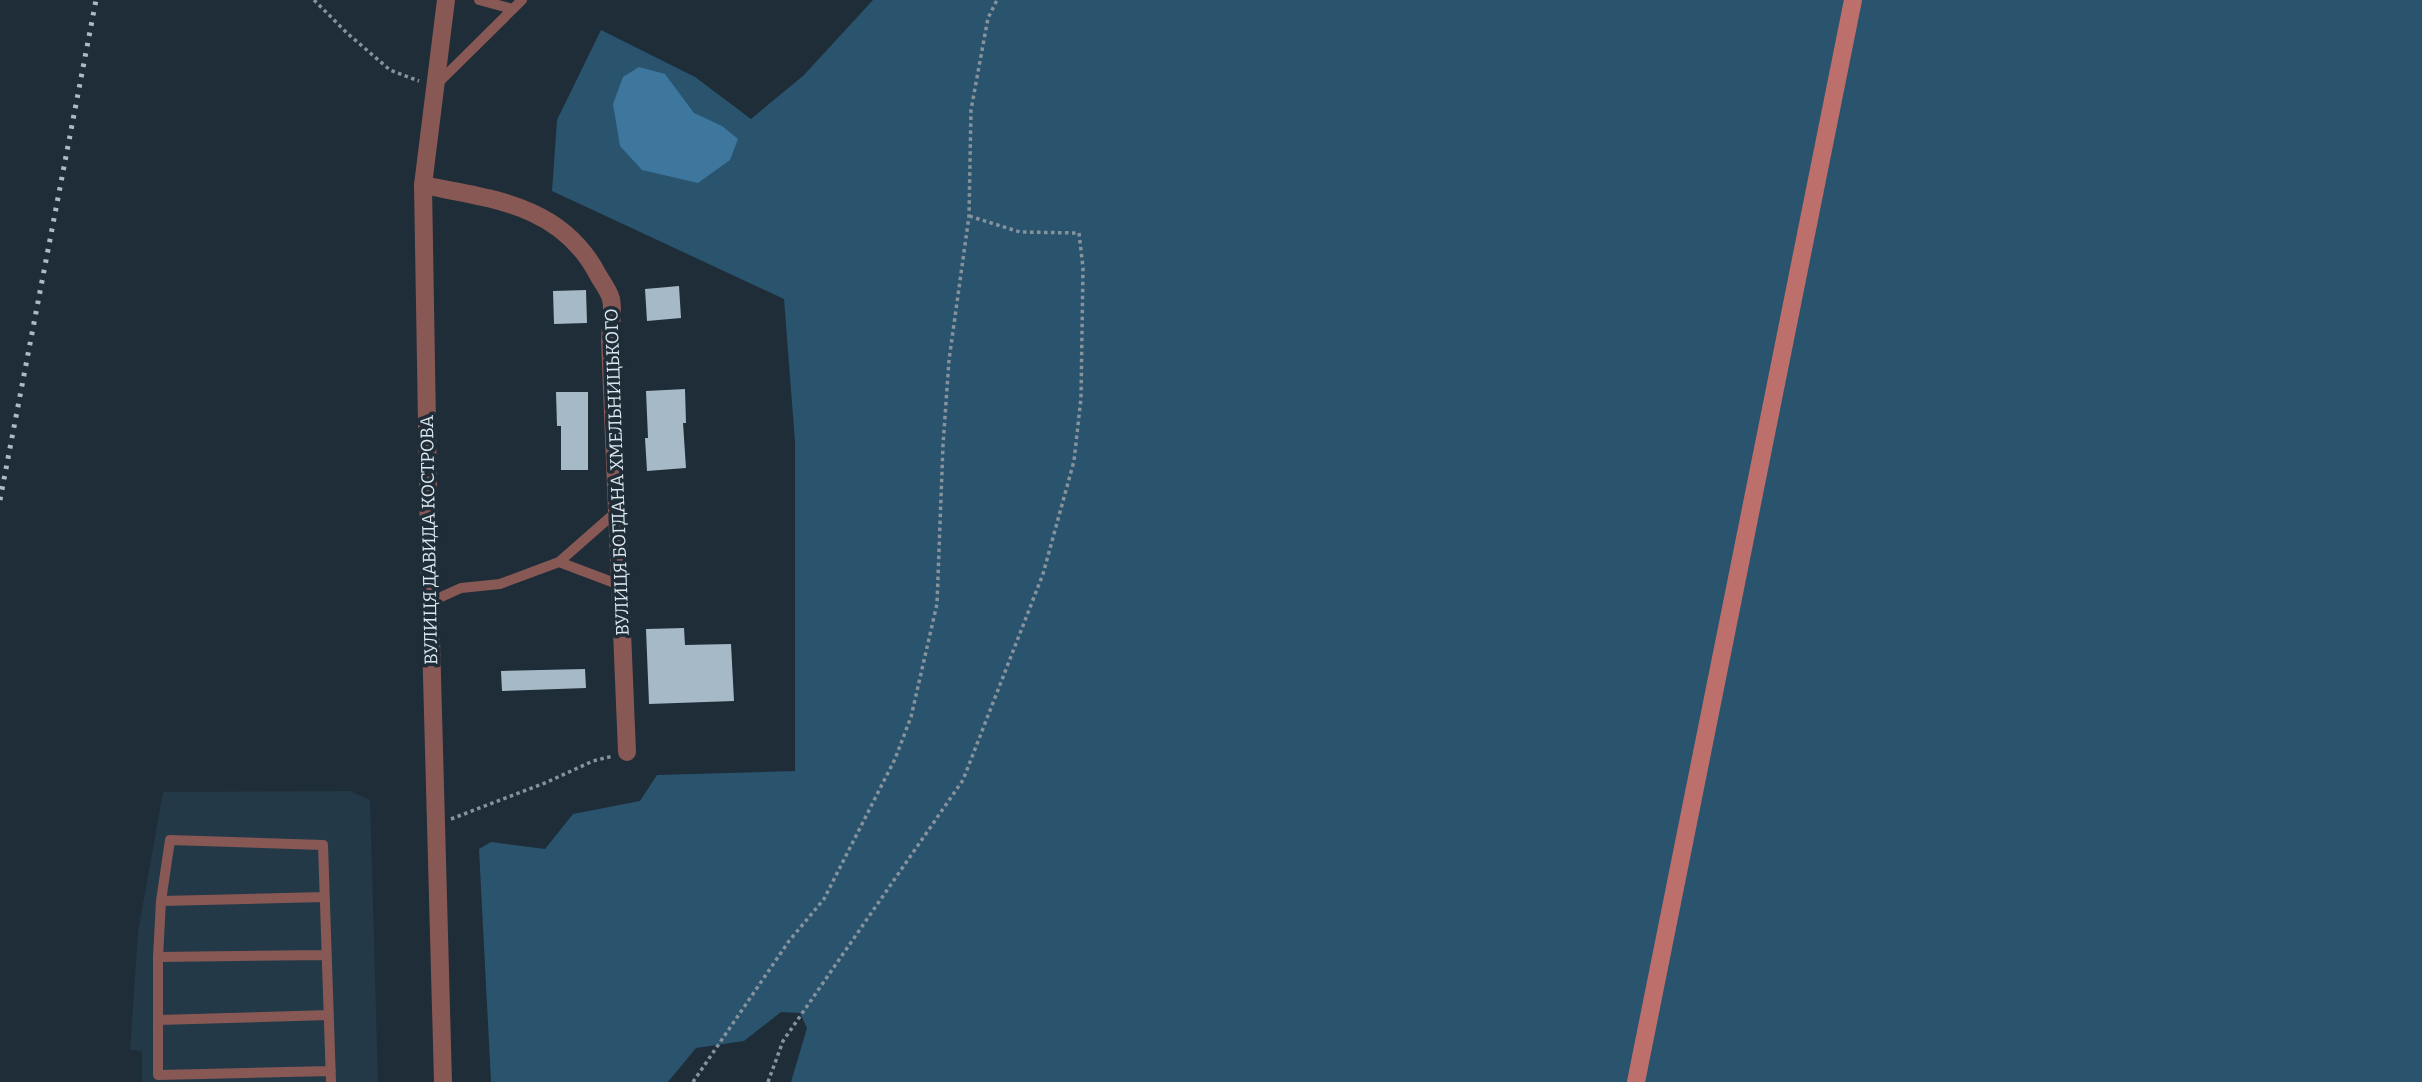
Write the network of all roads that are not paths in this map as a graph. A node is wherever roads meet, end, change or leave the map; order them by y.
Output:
1 (446, 0) edge
2 (478, 0) edge
3 (522, 0) edge
4 (1853, 0) edge
5 (513, 9) junction
6 (434, 87) junction
7 (423, 185) junction
8 (617, 511) junction
9 (559, 562) junction
10 (620, 585) junction
11 (430, 603) junction
12 (627, 752) road end
13 (324, 897) junction
14 (161, 901) junction
15 (327, 955) junction
16 (158, 957) junction
17 (329, 1015) junction
18 (158, 1020) junction
19 (331, 1077) edge
20 (158, 1078) edge
21 (443, 1082) edge
22 (1636, 1082) edge

1 - 6 street, ВУЛИЦЯ ДАВИДА КОСТРОВА
2 - 5 lane
3 - 5 lane
4 - 22 main road
5 - 6 lane
6 - 7 street, ВУЛИЦЯ ДАВИДА КОСТРОВА
7 - 8 street, ВУЛИЦЯ БОГДАНА ХМЕЛЬНИЦЬКОГО
7 - 11 street, ВУЛИЦЯ ДАВИДА КОСТРОВА
8 - 9 lane
8 - 10 street, ВУЛИЦЯ БОГДАНА ХМЕЛЬНИЦЬКОГО
9 - 10 lane
9 - 11 lane
10 - 12 street, ВУЛИЦЯ БОГДАНА ХМЕЛЬНИЦЬКОГО
11 - 21 street, ВУЛИЦЯ ДАВИДА КОСТРОВА
13 - 14 lane
13 - 14 lane
13 - 15 lane
14 - 16 lane
15 - 16 lane
15 - 17 lane
16 - 18 lane
17 - 18 lane
17 - 19 lane
18 - 20 lane
19 - 20 lane

